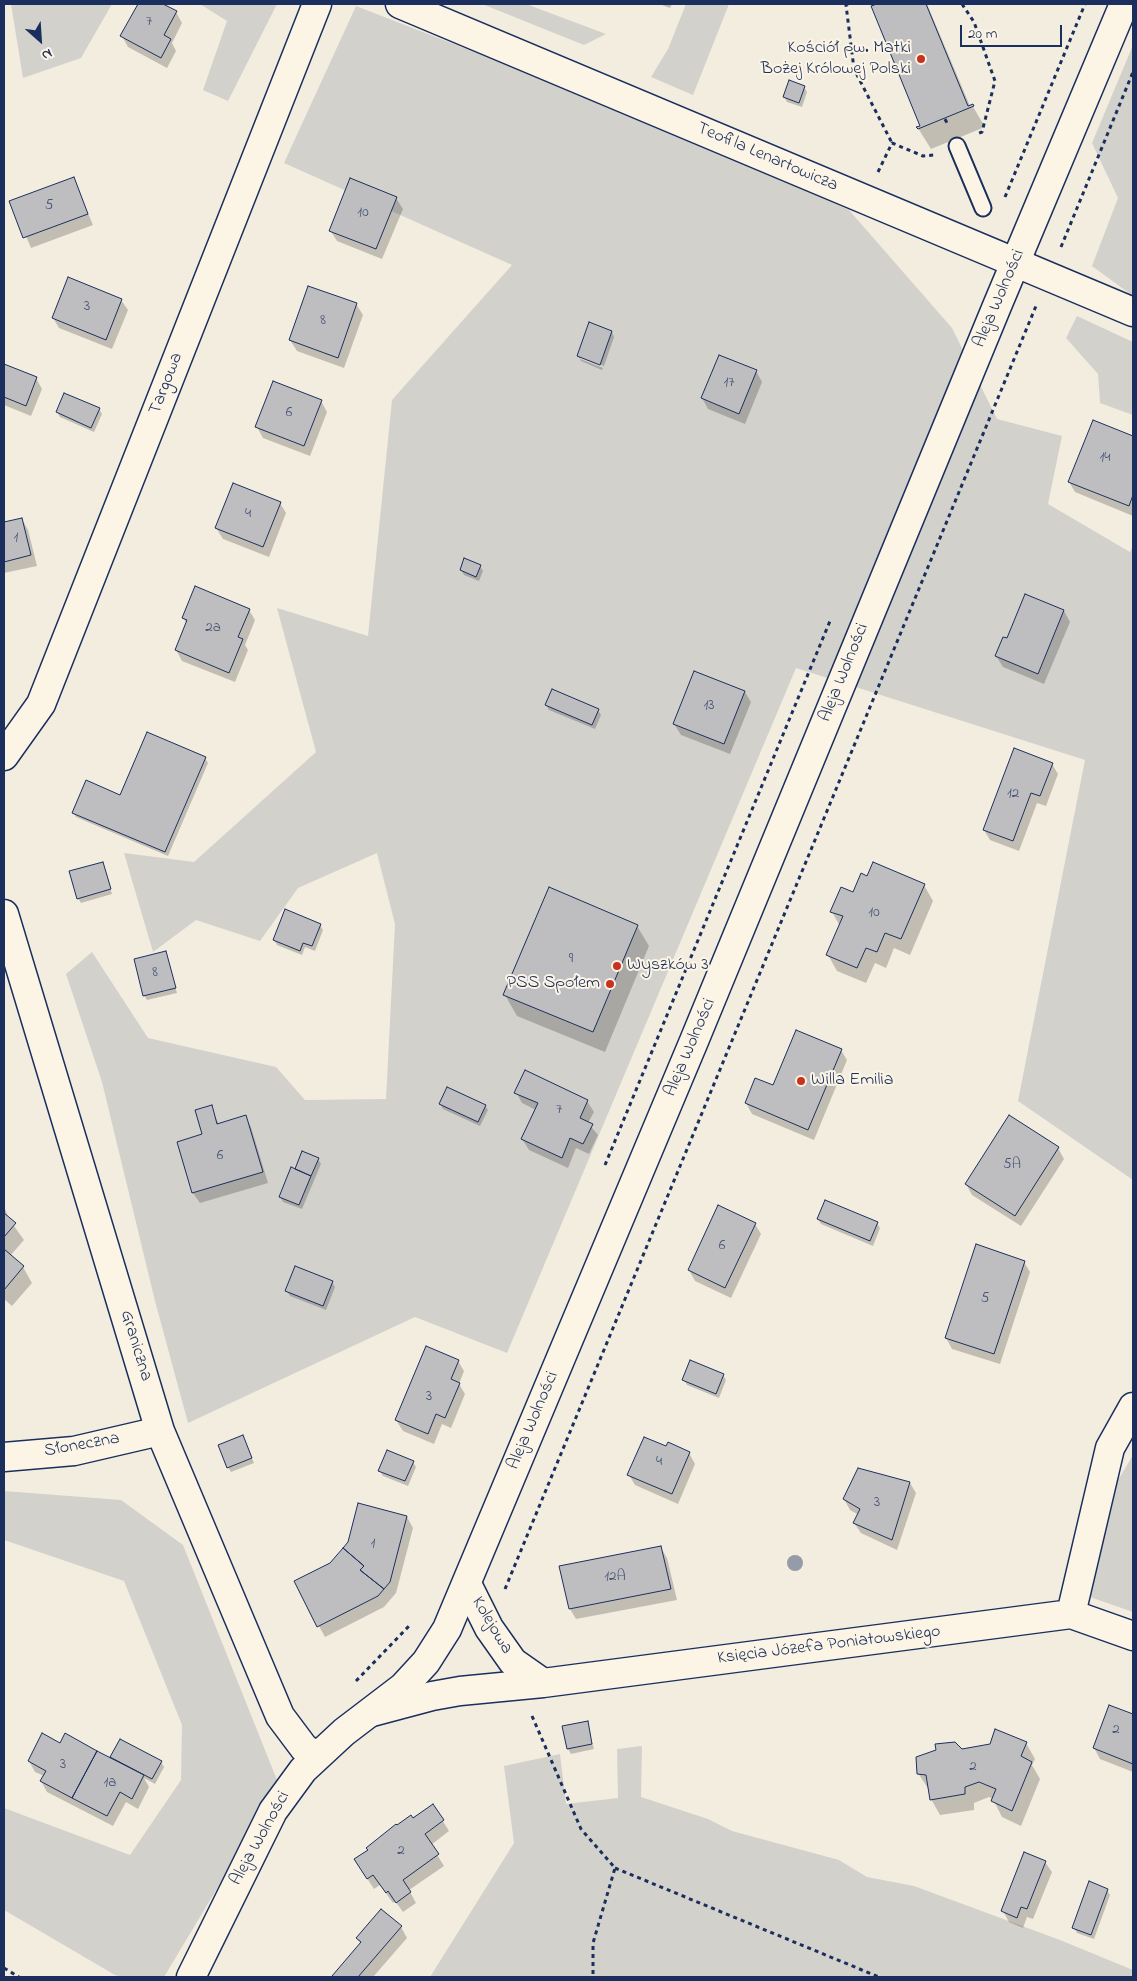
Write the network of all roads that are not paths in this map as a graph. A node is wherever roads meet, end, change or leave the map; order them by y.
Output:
1 (317, 4) edge
2 (400, 4) edge
3 (1124, 4) edge
4 (957, 146) road end
5 (983, 208) dead end
6 (1015, 264) junction
7 (1133, 312) edge
8 (4, 756) edge
9 (4, 914) edge
10 (1133, 1407) edge
11 (160, 1431) junction
12 (4, 1457) edge
13 (467, 1584) junction
14 (1071, 1614) junction
15 (1133, 1636) edge
16 (530, 1684) junction
17 (372, 1712) junction
18 (316, 1756) junction
19 (191, 1977) edge

1 - 8 street, Targowa
2 - 6 street, Teofila Lenartowicza
3 - 6 street, Aleja Wolności
4 - 5 lane
6 - 7 street, Teofila Lenartowicza
6 - 13 street, Aleja Wolności
9 - 11 street, Graniczna
10 - 14 street
11 - 12 street, Słoneczna
11 - 18 street, Graniczna
13 - 16 street, Kolejowa
13 - 17 street, Aleja Wolności
14 - 15 street
14 - 16 street, Księcia Józefa Poniatowskiego
16 - 17 street, Księcia Józefa Poniatowskiego
17 - 18 street, Aleja Wolności
18 - 19 street, Aleja Wolności

